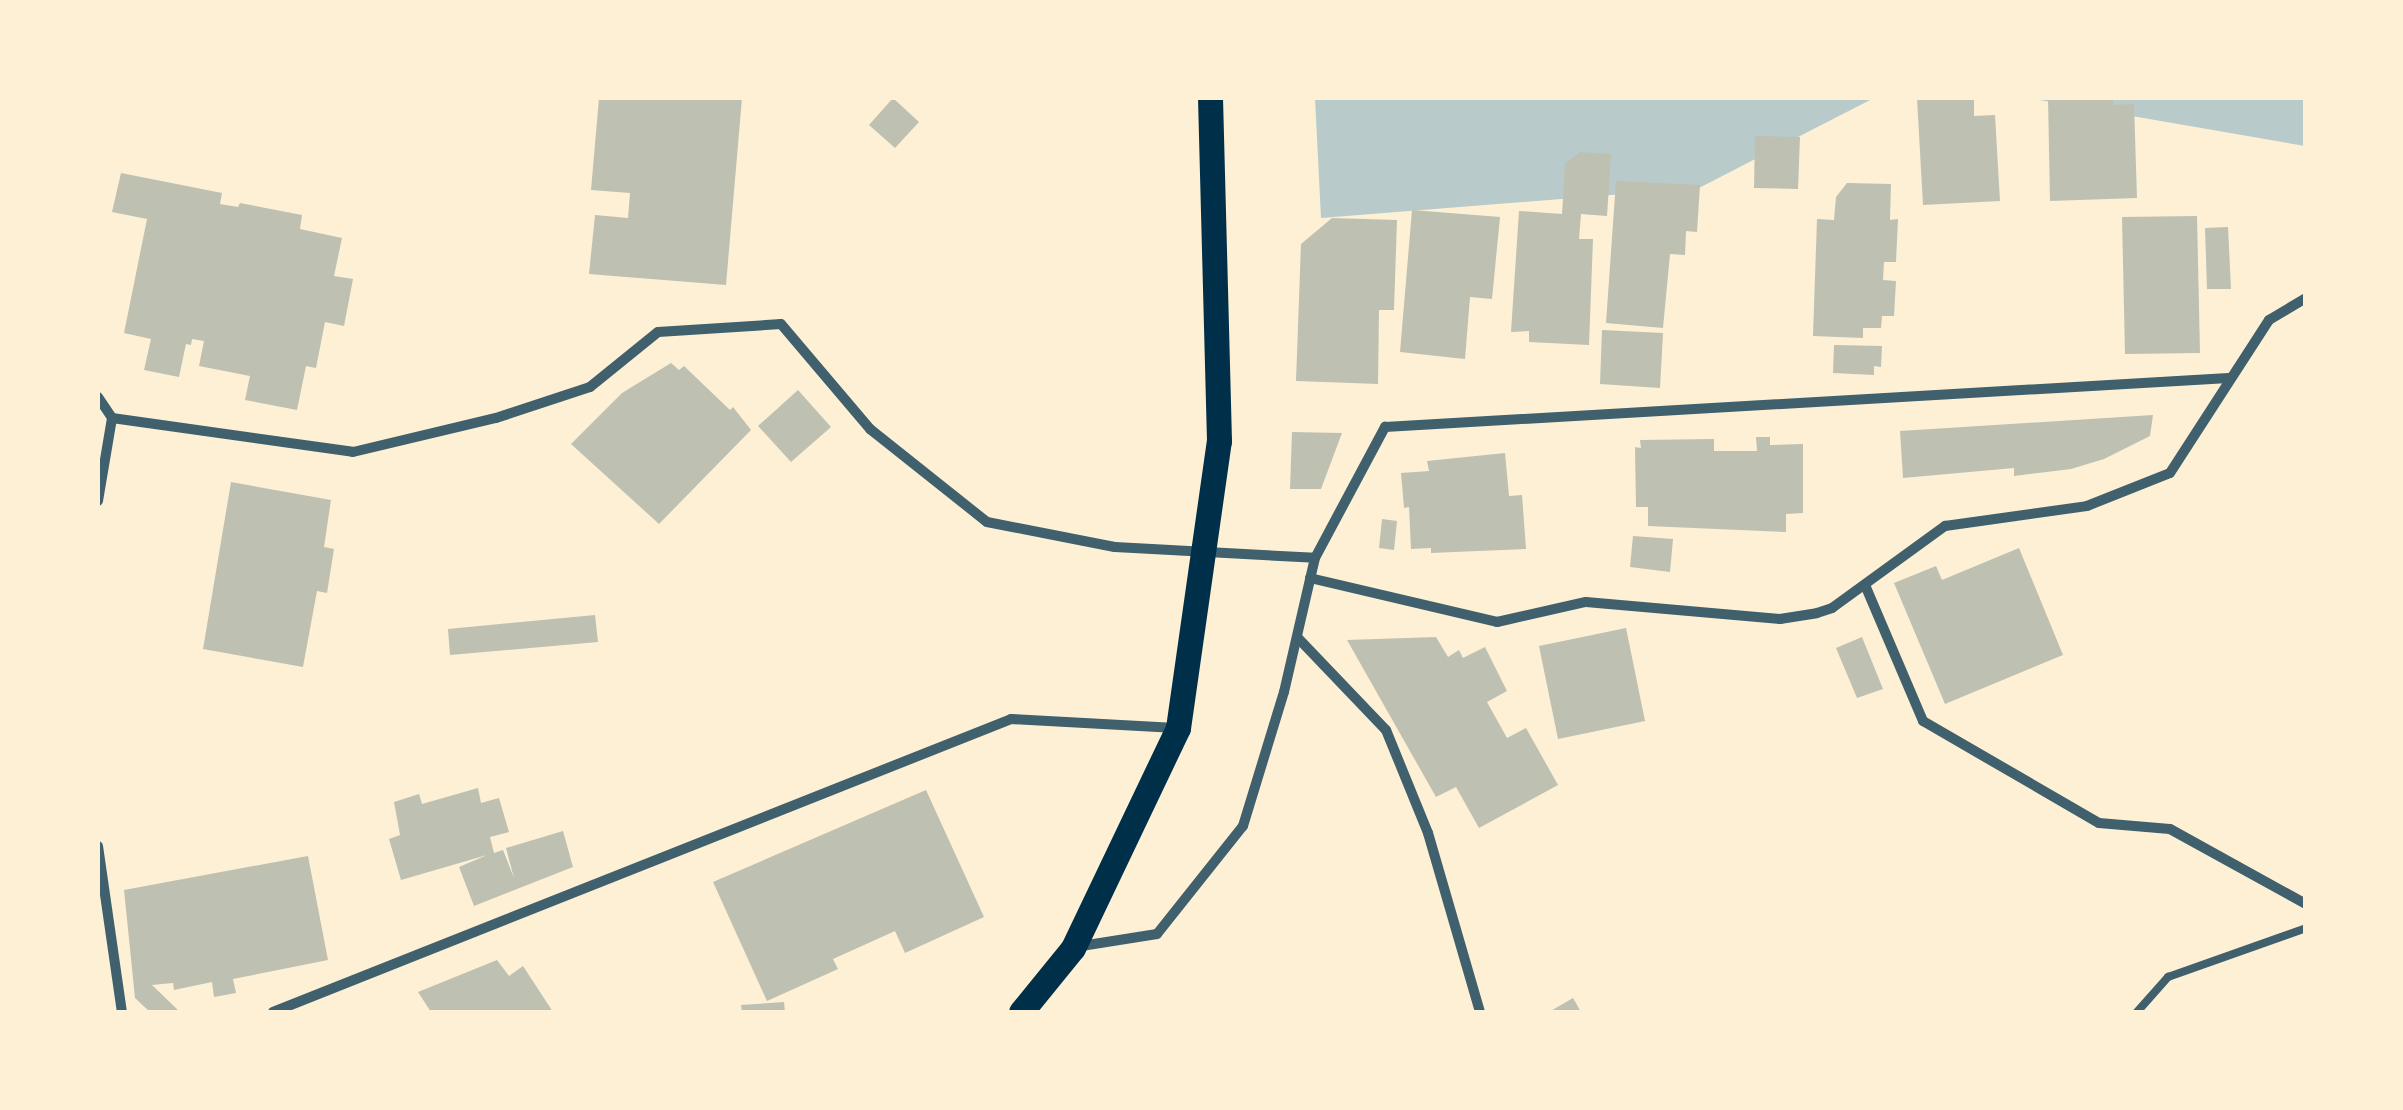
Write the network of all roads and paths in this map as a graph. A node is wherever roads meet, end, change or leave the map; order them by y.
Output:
1 (1210, 98) edge
2 (2306, 298) edge
3 (2229, 378) junction
4 (98, 397) edge
5 (112, 418) junction
6 (98, 501) edge
7 (1315, 558) junction
8 (1310, 578) junction
9 (1865, 584) junction
10 (1296, 637) junction
11 (1178, 728) junction
12 (98, 846) edge
13 (2306, 904) edge
14 (2306, 928) edge
15 (1073, 948) junction
16 (122, 1012) edge
17 (274, 1012) edge
18 (1021, 1012) edge
19 (1480, 1012) edge
20 (2137, 1012) edge

1 - 11 main road
2 - 3 street
3 - 7 street
3 - 9 street
4 - 5 street
5 - 6 street
5 - 7 street
7 - 8 street
8 - 9 street
8 - 10 street
9 - 13 street
10 - 15 street
10 - 19 street
11 - 15 main road
11 - 17 street
12 - 16 street
14 - 20 lane
15 - 18 main road

